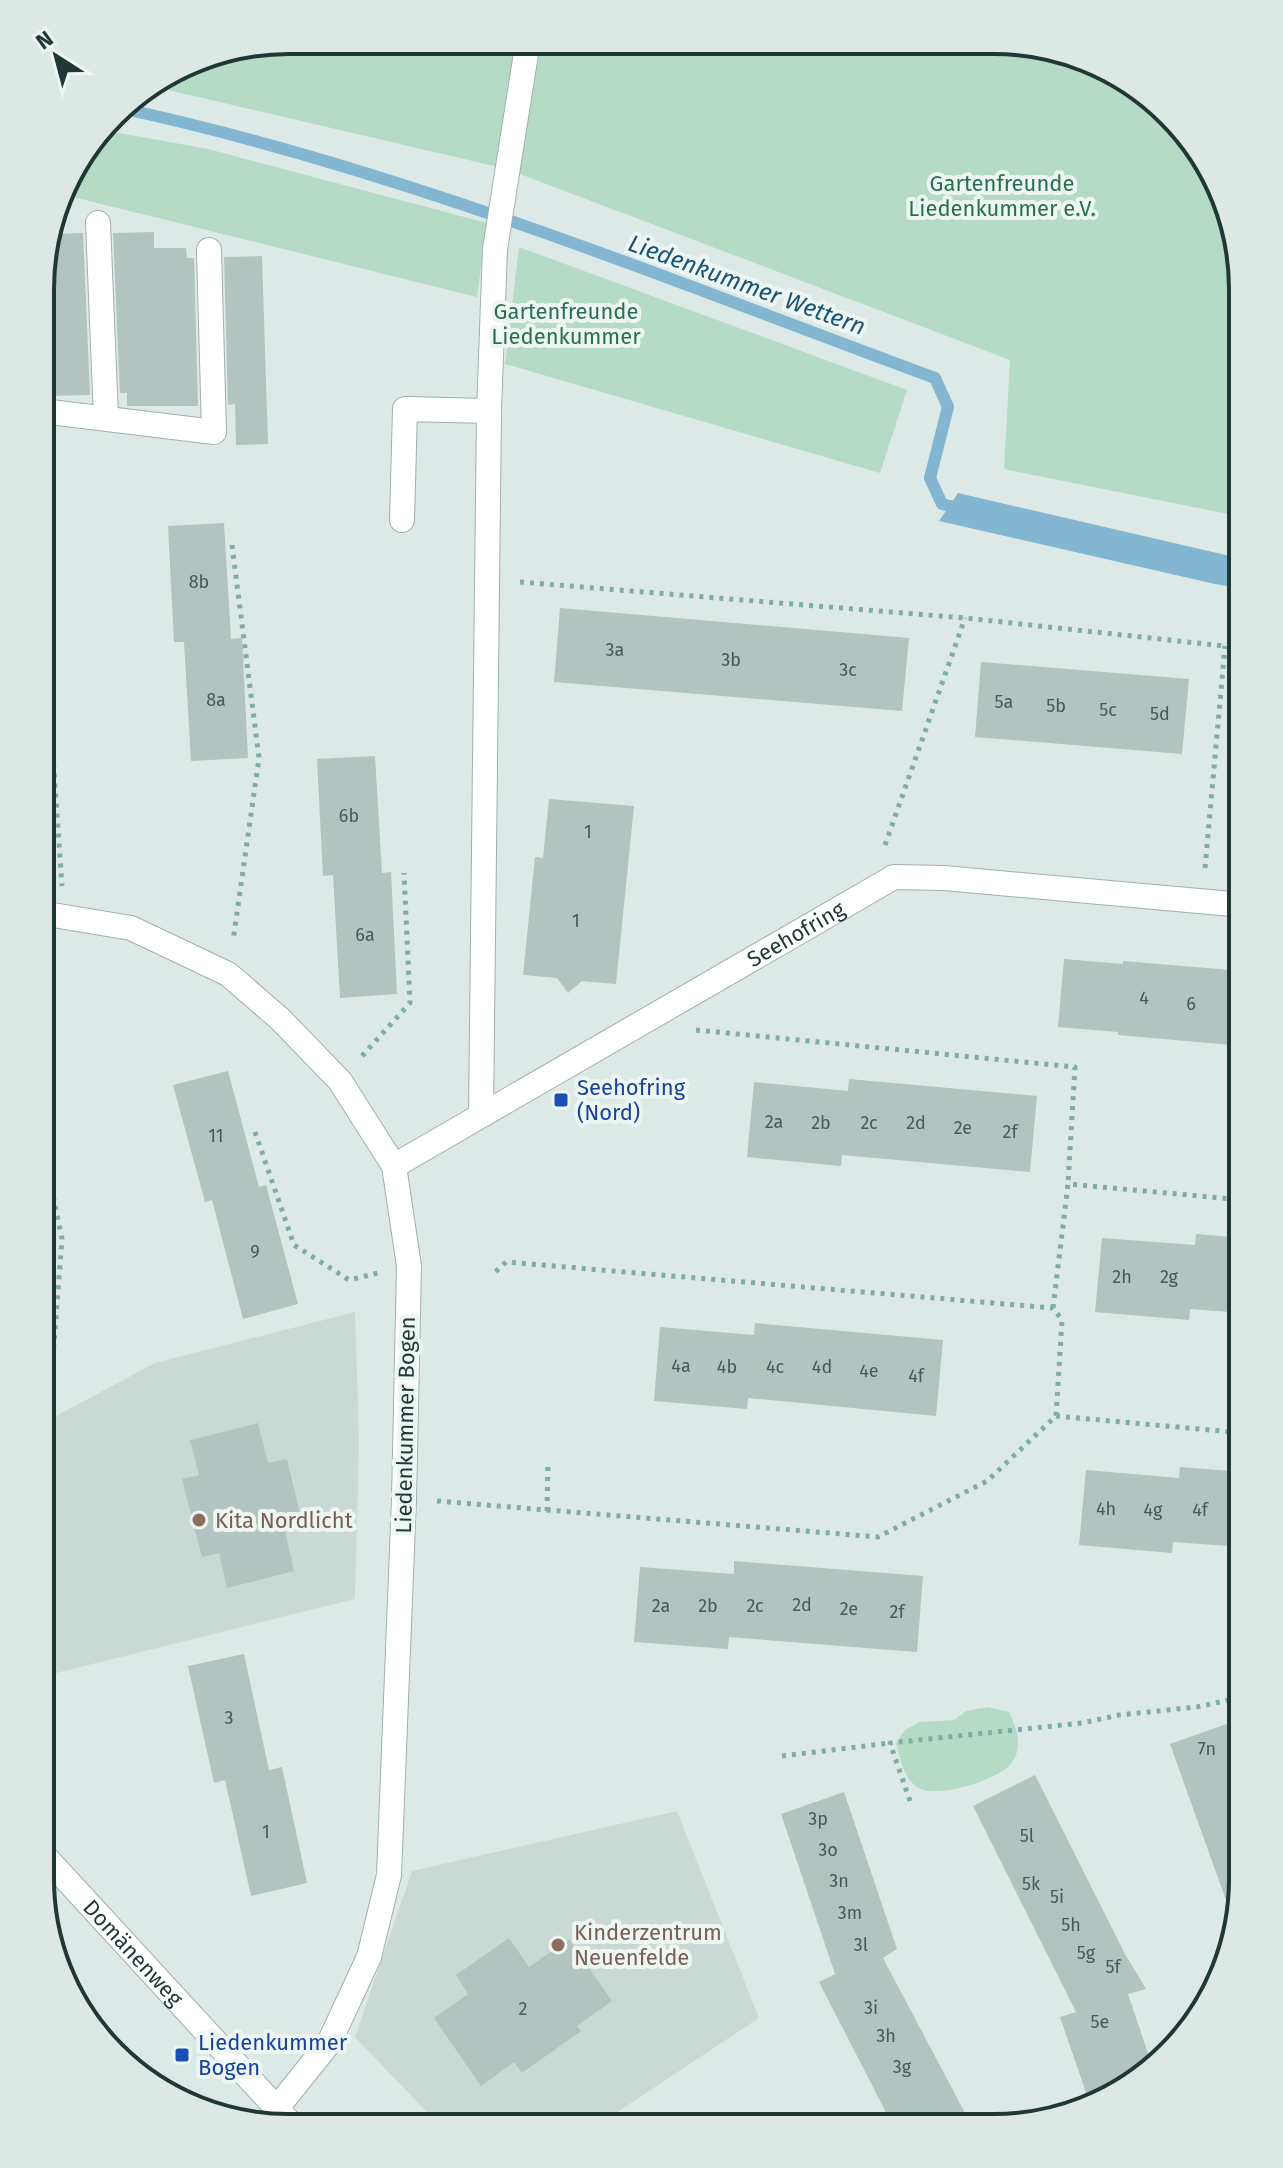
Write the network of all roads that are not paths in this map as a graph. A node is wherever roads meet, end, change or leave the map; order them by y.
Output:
1 (526, 55) edge
2 (98, 223) dead end
3 (209, 250) dead end
4 (489, 411) junction
5 (54, 412) edge
6 (106, 418) junction
7 (402, 520) dead end
8 (1229, 904) edge
9 (54, 914) edge
10 (481, 1115) junction
11 (394, 1166) junction
12 (54, 1866) edge
13 (282, 2114) edge
14 (287, 2114) edge

1 - 4 street
2 - 6 street
3 - 6 street
4 - 7 street
4 - 10 street
5 - 6 street
8 - 10 street, Seehofring
9 - 11 street, Liedenkummer Bogen
10 - 11 street, Seehofring
11 - 14 street, Liedenkummer Bogen
12 - 13 street, Domänenweg

